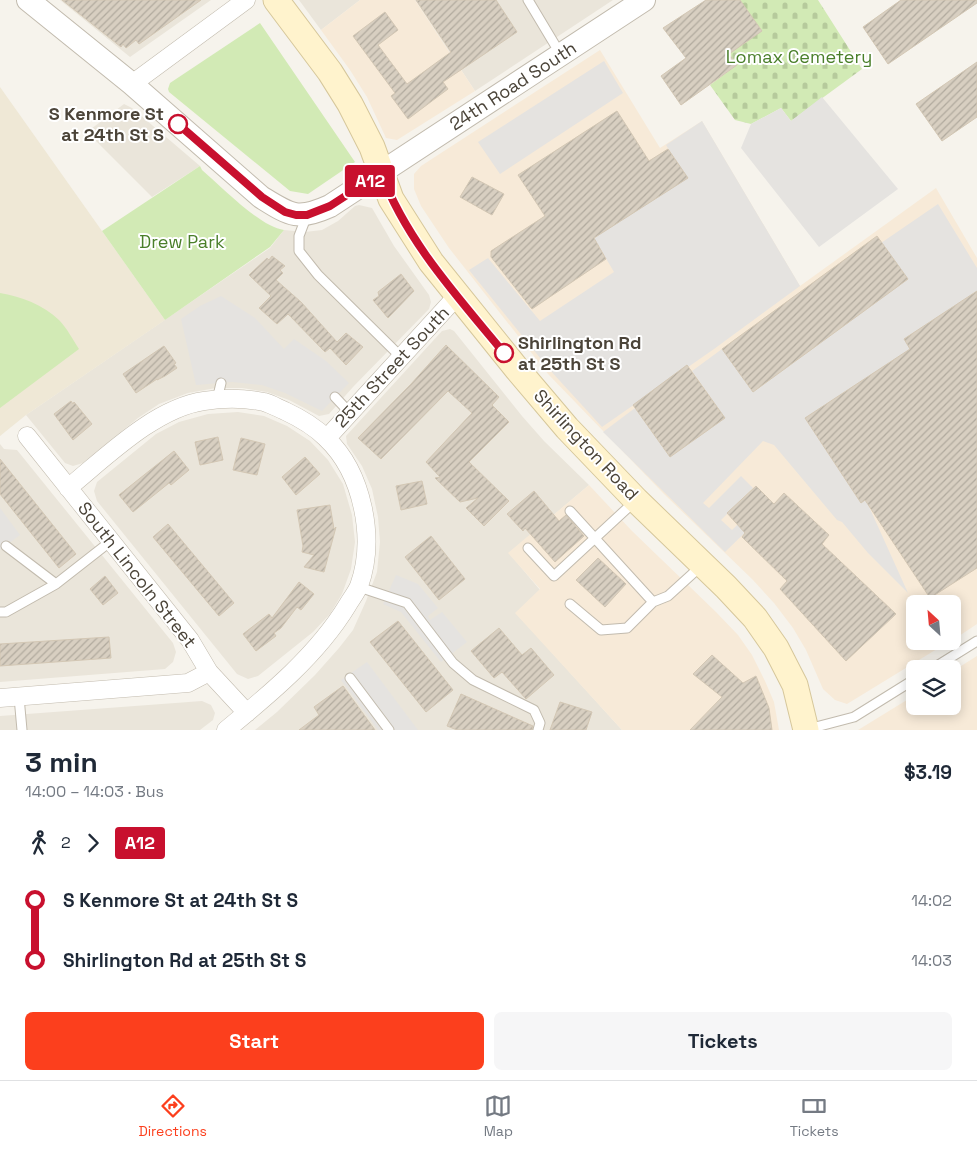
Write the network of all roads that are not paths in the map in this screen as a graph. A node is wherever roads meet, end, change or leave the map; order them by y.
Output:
1 (28, 0) edge
2 (246, 0) edge
3 (276, 0) edge
4 (528, 0) edge
5 (644, 0) edge
6 (561, 55) junction
7 (132, 84) junction
8 (381, 173) junction
9 (307, 215) junction
10 (457, 296) junction
11 (401, 358) junction
12 (335, 397) dead end
13 (350, 413) junction
14 (27, 436) dead end
15 (327, 438) junction
16 (68, 488) junction
17 (636, 500) junction
18 (570, 511) dead end
19 (596, 539) junction
20 (111, 541) junction
21 (6, 546) dead end
22 (528, 548) dead end
23 (703, 564) junction
24 (56, 584) junction
25 (359, 587) junction
26 (653, 602) junction
27 (570, 604) dead end
28 (0, 612) edge
29 (977, 640) edge
30 (946, 660) edge
31 (209, 672) junction
32 (350, 678) dead end
33 (906, 684) edge
34 (19, 697) junction
35 (0, 698) edge
36 (247, 713) junction
37 (22, 730) edge
38 (226, 730) edge
39 (389, 730) edge
40 (538, 730) edge
41 (806, 730) edge

1 - 7 street
2 - 7 street
3 - 8 main road, Shirlington Road
4 - 6 lane
5 - 6 street, 24th Road South
6 - 8 street, 24th Road South
7 - 9 street
8 - 9 street, 24th Road South
8 - 10 main road, Shirlington Road
9 - 11 lane
10 - 11 street, 25th Street South
10 - 17 main road, Shirlington Road
11 - 13 street, 25th Street South
12 - 13 lane
13 - 15 street, 25th Street South
14 - 16 street, South Lincoln Street
15 - 16 street
15 - 25 street
16 - 20 street, South Lincoln Street
17 - 19 lane
17 - 23 main road, Shirlington Road
18 - 19 lane
19 - 22 lane
19 - 26 lane
20 - 24 lane
20 - 31 street, South Lincoln Street
21 - 24 lane
23 - 26 lane
23 - 41 main road, Shirlington Road
24 - 28 lane
25 - 36 street
25 - 40 lane
26 - 27 lane
29 - 30 lane
31 - 34 street
31 - 36 street, South Lincoln Street
32 - 39 lane
33 - 41 lane
34 - 35 street
34 - 37 lane
36 - 38 street

